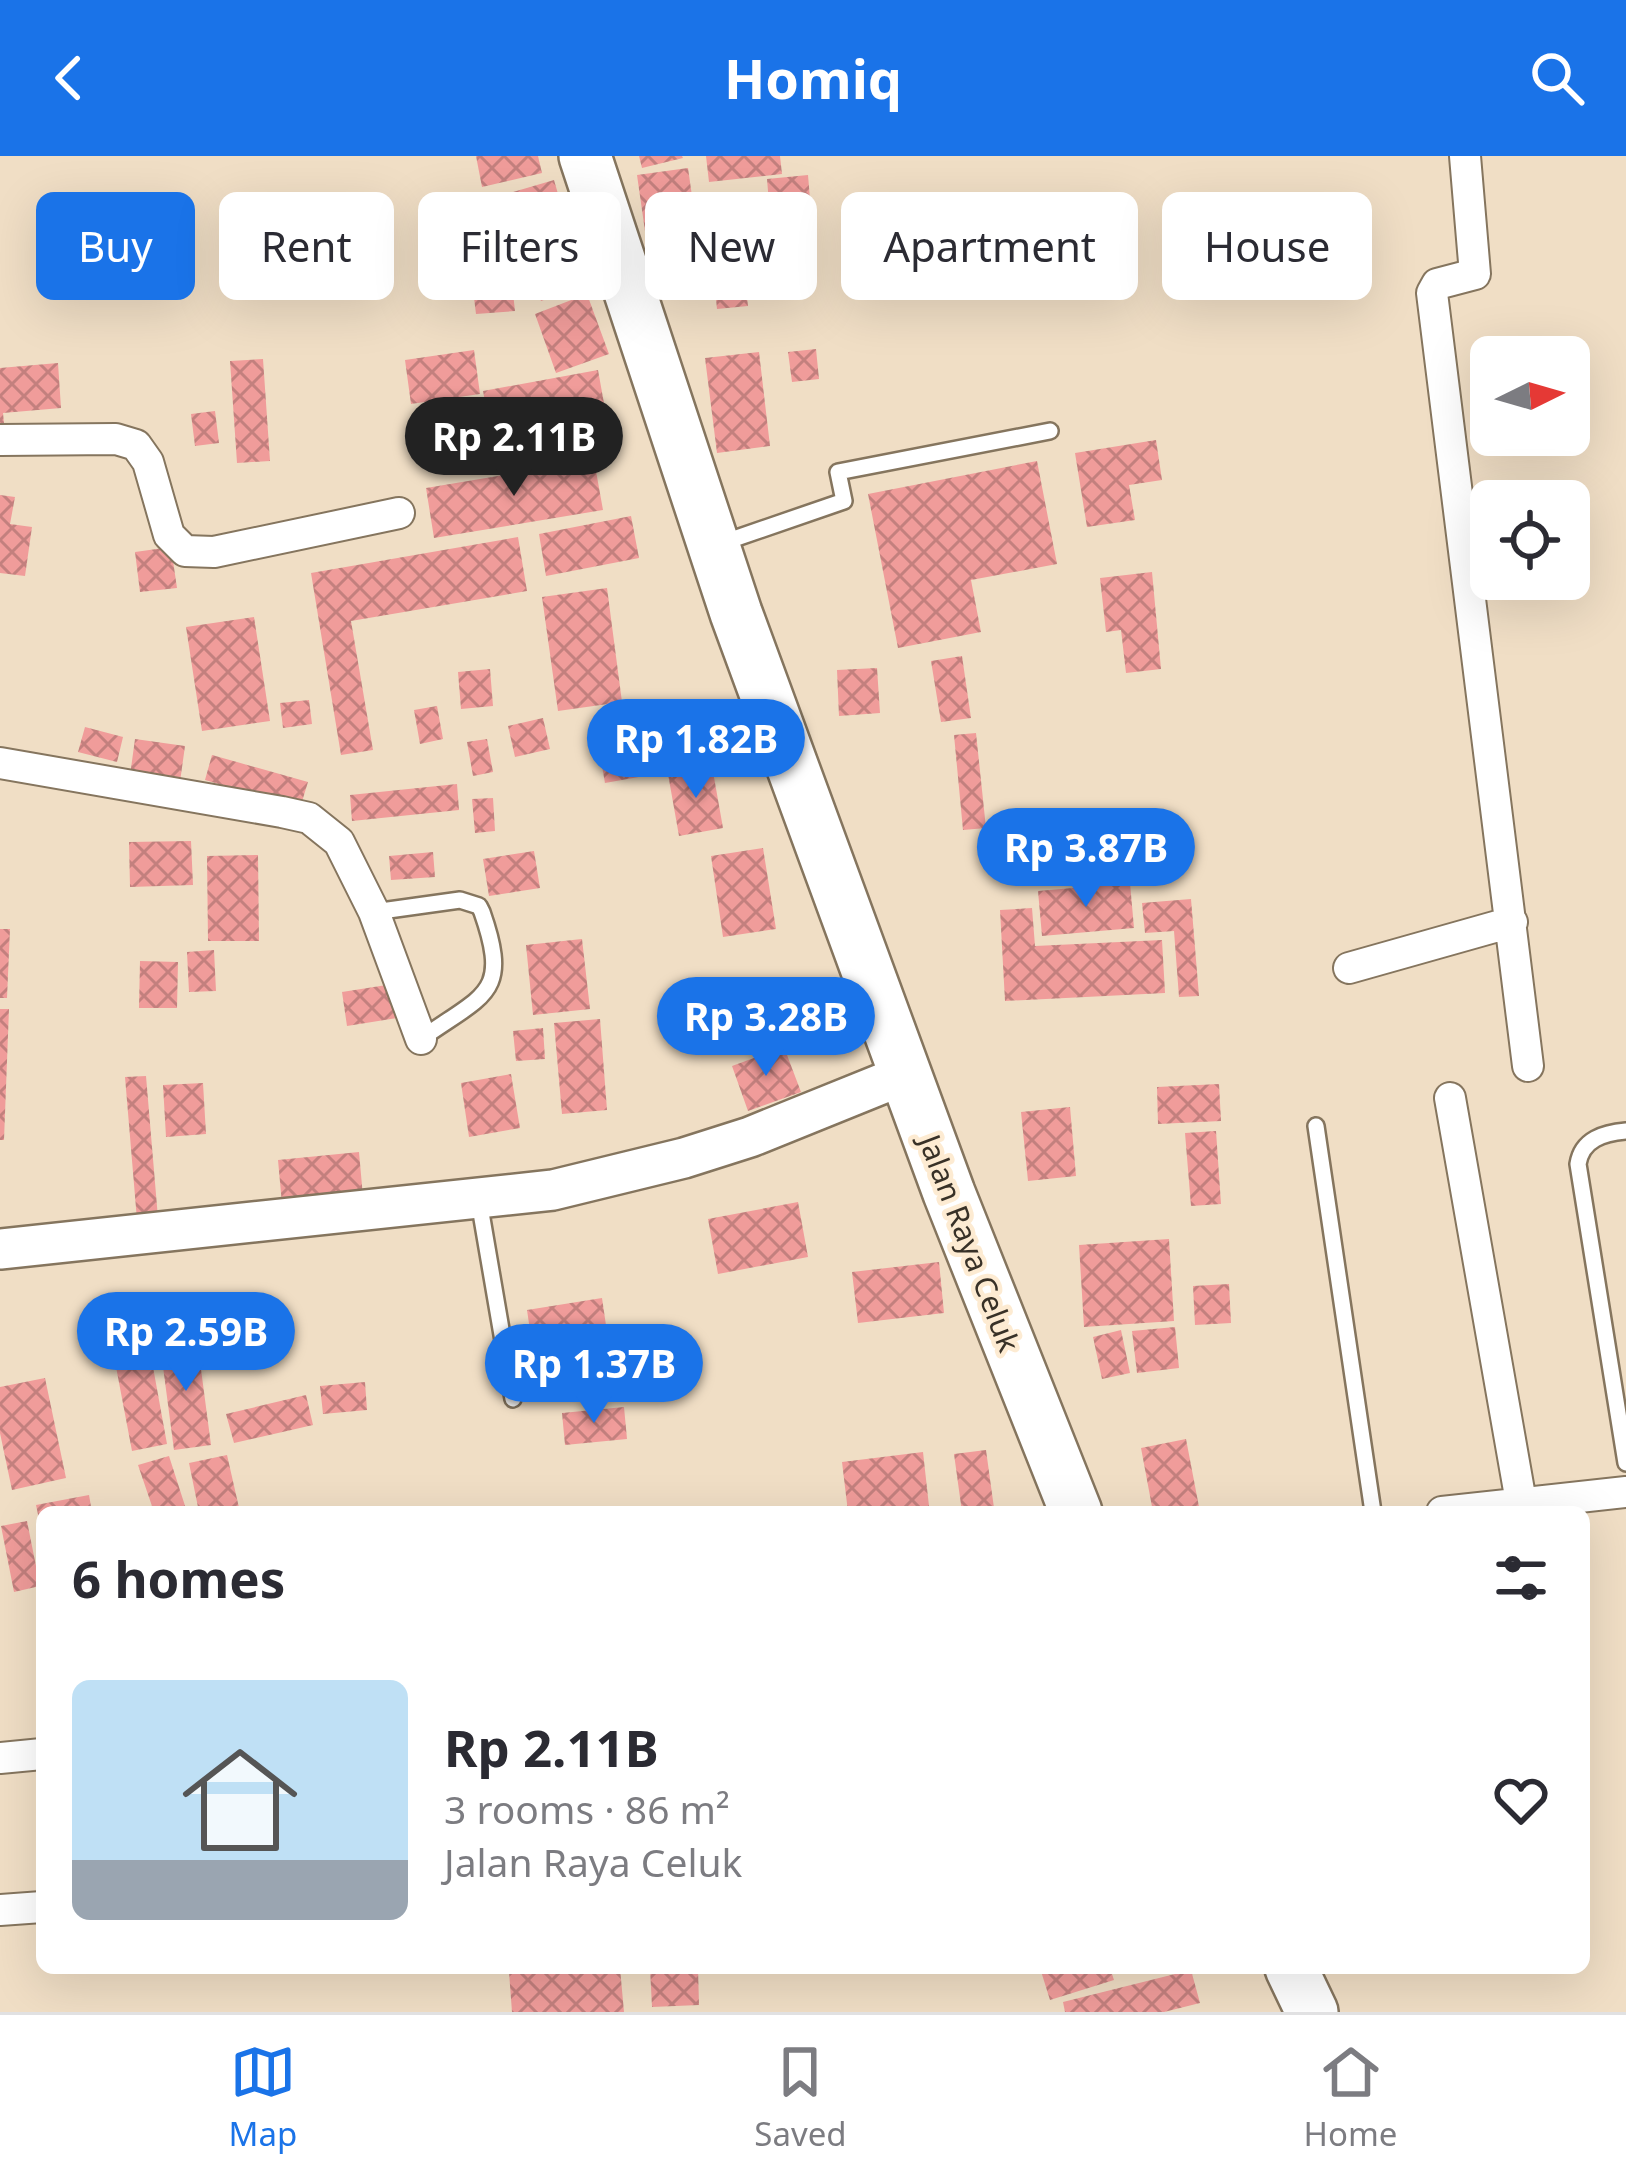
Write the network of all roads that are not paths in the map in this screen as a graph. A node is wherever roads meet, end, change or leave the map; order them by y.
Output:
1 (585, 156) edge
2 (1466, 156) edge
3 (1050, 431) dead end
4 (0, 440) edge
5 (399, 513) dead end
6 (713, 546) junction
7 (0, 763) edge
8 (374, 912) junction
9 (1512, 922) junction
10 (1349, 968) dead end
11 (421, 1039) joint
12 (1528, 1066) dead end
13 (906, 1074) junction
14 (1450, 1098) dead end
15 (1316, 1126) dead end
16 (1626, 1131) edge
17 (478, 1198) junction
18 (0, 1249) edge
19 (513, 1399) dead end
20 (1626, 1463) edge
21 (1626, 1492) edge
22 (1521, 1502) junction
23 (1074, 1506) edge
24 (1372, 1506) edge
25 (1489, 1506) edge
26 (36, 1755) edge
27 (0, 1758) edge
28 (36, 1907) edge
29 (0, 1910) edge
30 (1294, 1974) edge
31 (1312, 2012) edge

1 - 6 highway, Jalan Raya Celuk
2 - 9 street
3 - 6 lane
4 - 5 street
6 - 13 highway, Jalan Raya Celuk
7 - 8 street
8 - 11 street
8 - 11 lane
9 - 10 street
9 - 12 street
13 - 17 street
13 - 23 highway, Jalan Raya Celuk
14 - 22 street
15 - 24 lane
16 - 20 lane
17 - 18 street
17 - 19 lane
21 - 22 street
22 - 25 street
26 - 27 street
28 - 29 street
30 - 31 highway

